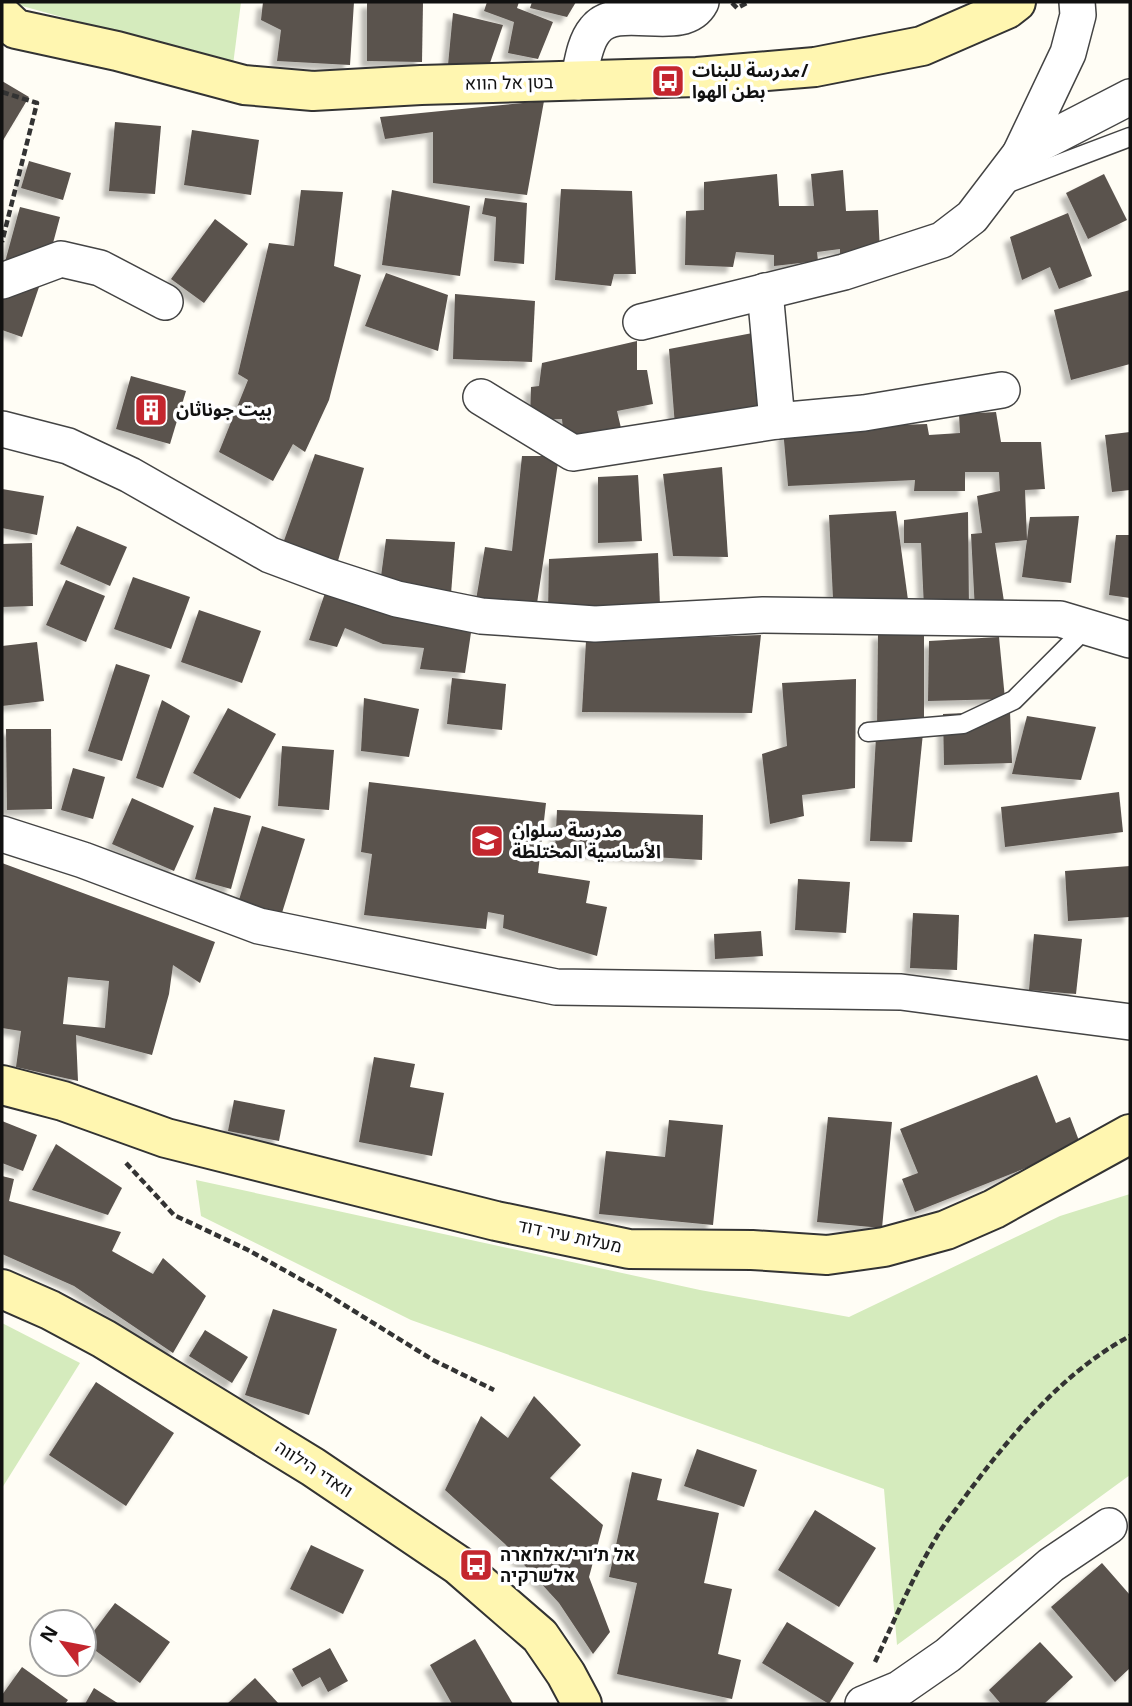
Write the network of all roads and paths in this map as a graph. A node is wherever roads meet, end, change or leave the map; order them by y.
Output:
1 (701, 2) edge
2 (730, 2) edge
3 (749, 2) edge
4 (1016, 2) edge
5 (1077, 2) edge
6 (2, 16) edge
7 (578, 82) junction
8 (2, 92) edge
9 (1130, 97) edge
10 (1130, 137) edge
11 (1020, 154) junction
12 (997, 187) junction
13 (2, 242) edge
14 (2, 281) edge
15 (765, 291) junction
16 (165, 302) dead end
17 (641, 322) dead end
18 (1002, 390) dead end
19 (481, 397) dead end
20 (777, 421) junction
21 (2, 429) edge
22 (1087, 627) junction
23 (1130, 640) edge
24 (868, 732) dead end
25 (2, 834) edge
26 (1130, 1022) edge
27 (2, 1085) edge
28 (1130, 1134) edge
29 (120, 1159) dead end
30 (2, 1289) edge
31 (1130, 1336) edge
32 (494, 1390) dead end
33 (1109, 1526) dead end
34 (873, 1668) dead end
35 (582, 1704) edge
36 (863, 1704) edge

1 - 7 street
2 - 3 path
4 - 7 street, בטן אל הווא
5 - 11 street
6 - 7 street, בטן אל הווא
8 - 13 path
9 - 11 street
10 - 12 lane
11 - 12 street
12 - 15 street
14 - 16 street
15 - 17 street
15 - 20 street
18 - 20 street
19 - 20 street
21 - 22 street
22 - 23 street
22 - 24 lane
25 - 26 street
27 - 28 street, מעלות עיר דוד
29 - 32 path
30 - 35 street, וואדי הילווה
31 - 34 path
33 - 36 street

